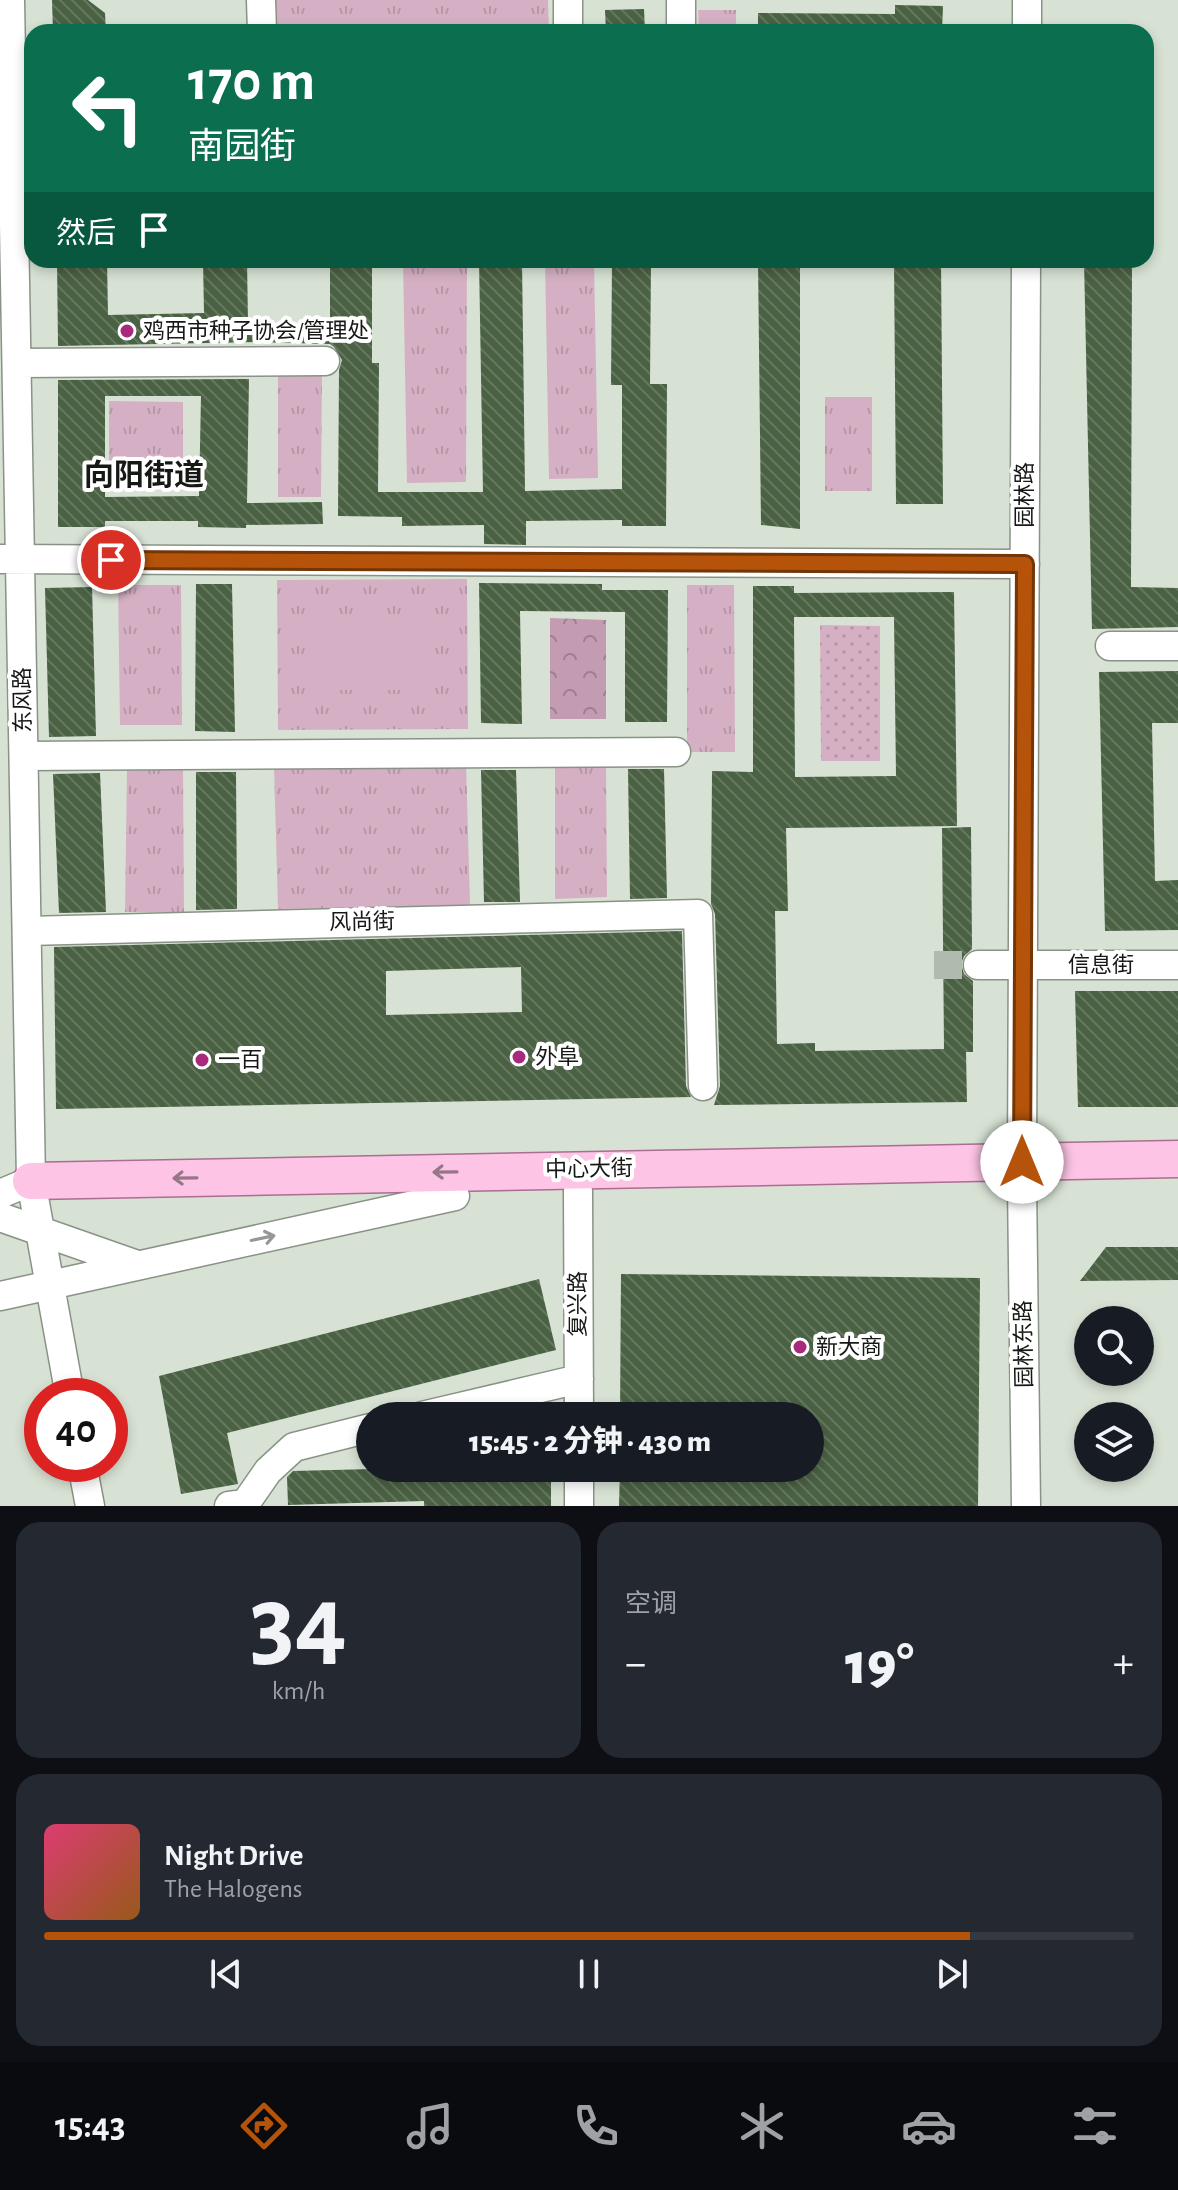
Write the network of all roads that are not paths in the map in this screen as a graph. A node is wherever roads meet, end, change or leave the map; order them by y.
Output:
1 (10, 0) edge
2 (261, 0) edge
3 (568, 0) edge
4 (681, 0) edge
5 (1027, 0) edge
6 (262, 24) edge
7 (568, 24) edge
8 (681, 24) edge
9 (1027, 24) edge
10 (7, 238) edge
11 (1026, 268) edge
12 (325, 361) dead end
13 (17, 363) junction
14 (10, 559) edge
15 (1025, 564) junction
16 (1110, 646) dead end
17 (1178, 646) edge
18 (676, 752) dead end
19 (16, 753) edge
20 (27, 931) junction
21 (978, 965) tunnel mouth
22 (1023, 965) junction
23 (1178, 965) edge
24 (703, 1086) dead end
25 (1178, 1159) edge
26 (1022, 1173) junction
27 (1178, 1181) edge
28 (10, 1185) edge
29 (578, 1191) junction
30 (455, 1196) joint
31 (0, 1217) edge
32 (40, 1231) junction
33 (137, 1265) junction
34 (50, 1285) junction
35 (0, 1296) edge
36 (67, 1378) edge
37 (579, 1379) junction
38 (481, 1402) edge
39 (579, 1402) edge
40 (356, 1432) edge
41 (85, 1482) edge
42 (579, 1482) edge
43 (90, 1506) edge
44 (229, 1506) edge
45 (579, 1506) edge
46 (1026, 1506) edge

1 - 10 street, 东风路
2 - 6 street
3 - 7 street
4 - 8 street
5 - 9 street
10 - 13 street, 东风路
11 - 15 street, 园林路
12 - 13 street
13 - 14 street, 东风路
14 - 15 street
14 - 19 street, 东风路
15 - 22 street, 园林路
16 - 17 street
18 - 19 street
19 - 20 street, 东风路
20 - 24 street, 风尚街
20 - 28 street, 东风路
21 - 22 street, 信息街
22 - 23 street, 信息街
22 - 26 street, 园林路
25 - 26 main road, 中心大街
26 - 27 main road, 中心大街
26 -> 28 main road, 中心大街
26 - 29 main road, 中心大街
26 - 46 street, 园林东路
28 - 32 street, 东风路
29 - 30 main road, 中心大街
29 - 37 street, 复兴路
33 -> 30 street
31 - 32 street
32 - 33 street
32 - 34 street, 东风路
33 - 34 street
34 - 35 street
34 - 36 street, 东风路
37 - 38 street
37 - 39 street, 复兴路
40 - 44 street
41 - 43 street
42 - 45 street

